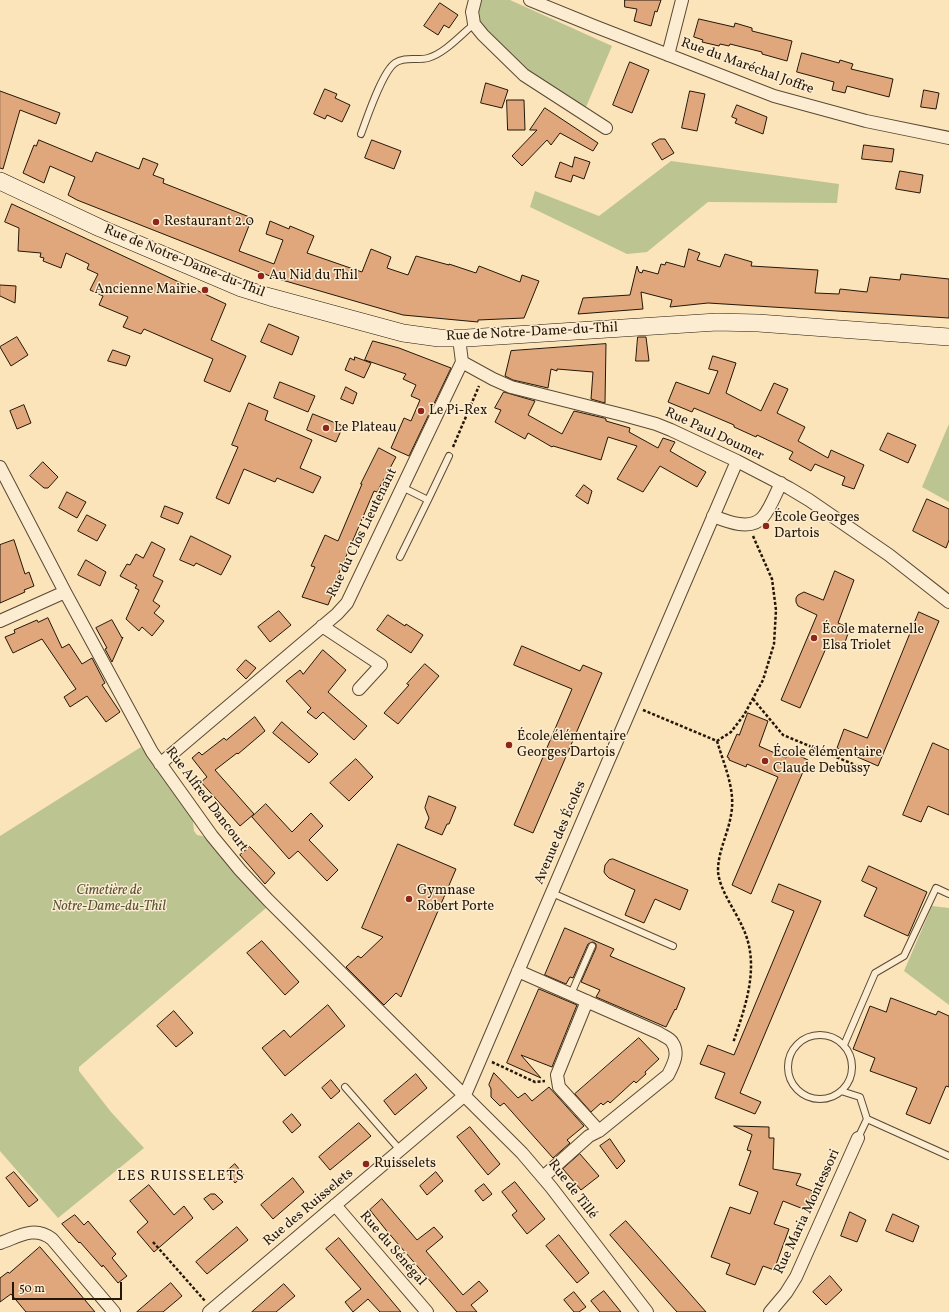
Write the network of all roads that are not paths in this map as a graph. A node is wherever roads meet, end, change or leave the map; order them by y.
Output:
1 (475, 0) edge
2 (682, 0) edge
3 (537, 2) edge
4 (474, 24) junction
5 (668, 55) junction
6 (606, 128) dead end
7 (361, 134) dead end
8 (949, 138) edge
9 (0, 181) edge
10 (949, 336) edge
11 (459, 338) junction
12 (462, 362) junction
13 (449, 456) road end
14 (737, 461) junction
15 (0, 467) edge
16 (780, 483) junction
17 (402, 487) junction
18 (428, 500) junction
19 (713, 516) junction
20 (400, 557) dead end
21 (65, 592) junction
22 (949, 602) edge
23 (0, 621) edge
24 (322, 626) junction
25 (359, 689) dead end
26 (160, 764) junction
27 (552, 893) junction
28 (949, 894) edge
29 (592, 946) dead end
30 (673, 946) dead end
31 (518, 971) junction
32 (571, 994) junction
33 (587, 1002) junction
34 (844, 1045) junction
35 (345, 1087) dead end
36 (841, 1091) junction
37 (465, 1095) junction
38 (867, 1119) junction
39 (599, 1131) junction
40 (858, 1138) joint
41 (400, 1150) junction
42 (949, 1156) edge
43 (543, 1177) junction
44 (335, 1205) junction
45 (0, 1243) edge
46 (212, 1311) edge
47 (114, 1312) edge
48 (427, 1312) edge
49 (647, 1312) edge
50 (770, 1312) edge

1 - 4 street
2 - 5 street
3 - 5 street, Rue du Maréchal Joffre
4 - 6 street
4 - 7 lane
5 - 8 street, Rue du Maréchal Joffre
9 - 11 main road, Rue de Notre-Dame-du-Thil
10 - 11 main road, Rue de Notre-Dame-du-Thil
11 - 12 street
12 - 14 street, Rue Paul Doumer
12 - 17 street, Rue du Clos Lieutenant
13 - 18 lane
14 - 16 street, Rue Paul Doumer
14 - 19 street, Avenue des Écoles
15 - 21 street, Rue Alfred Dancourt
16 - 19 street
16 - 22 street, Rue Paul Doumer
17 - 18 lane
17 - 24 street, Rue du Clos Lieutenant
18 - 20 lane
19 - 27 street, Avenue des Écoles
21 - 23 street
21 - 26 street, Rue Alfred Dancourt
24 - 25 street
24 - 26 street, Rue du Clos Lieutenant
26 - 37 street, Rue Alfred Dancourt
27 - 30 lane
27 - 31 street, Avenue des Écoles
28 - 34 lane
29 - 32 lane
31 - 32 street
31 - 37 street, Avenue des Écoles
32 - 33 street
33 - 39 street
33 - 39 street
34 - 36 lane
34 - 36 lane
35 - 41 lane
36 - 38 lane
37 - 41 street, Rue des Ruisselets
37 - 43 street, Rue de Tillé
38 - 40 lane, Rue Maria Montessori
38 - 42 lane
39 - 43 street
40 - 50 street, Rue Maria Montessori
41 - 44 street, Rue des Ruisselets
43 - 49 street, Rue de Tillé
44 - 46 street, Rue des Ruisselets
44 - 48 street, Rue du Sénégal
45 - 47 street

